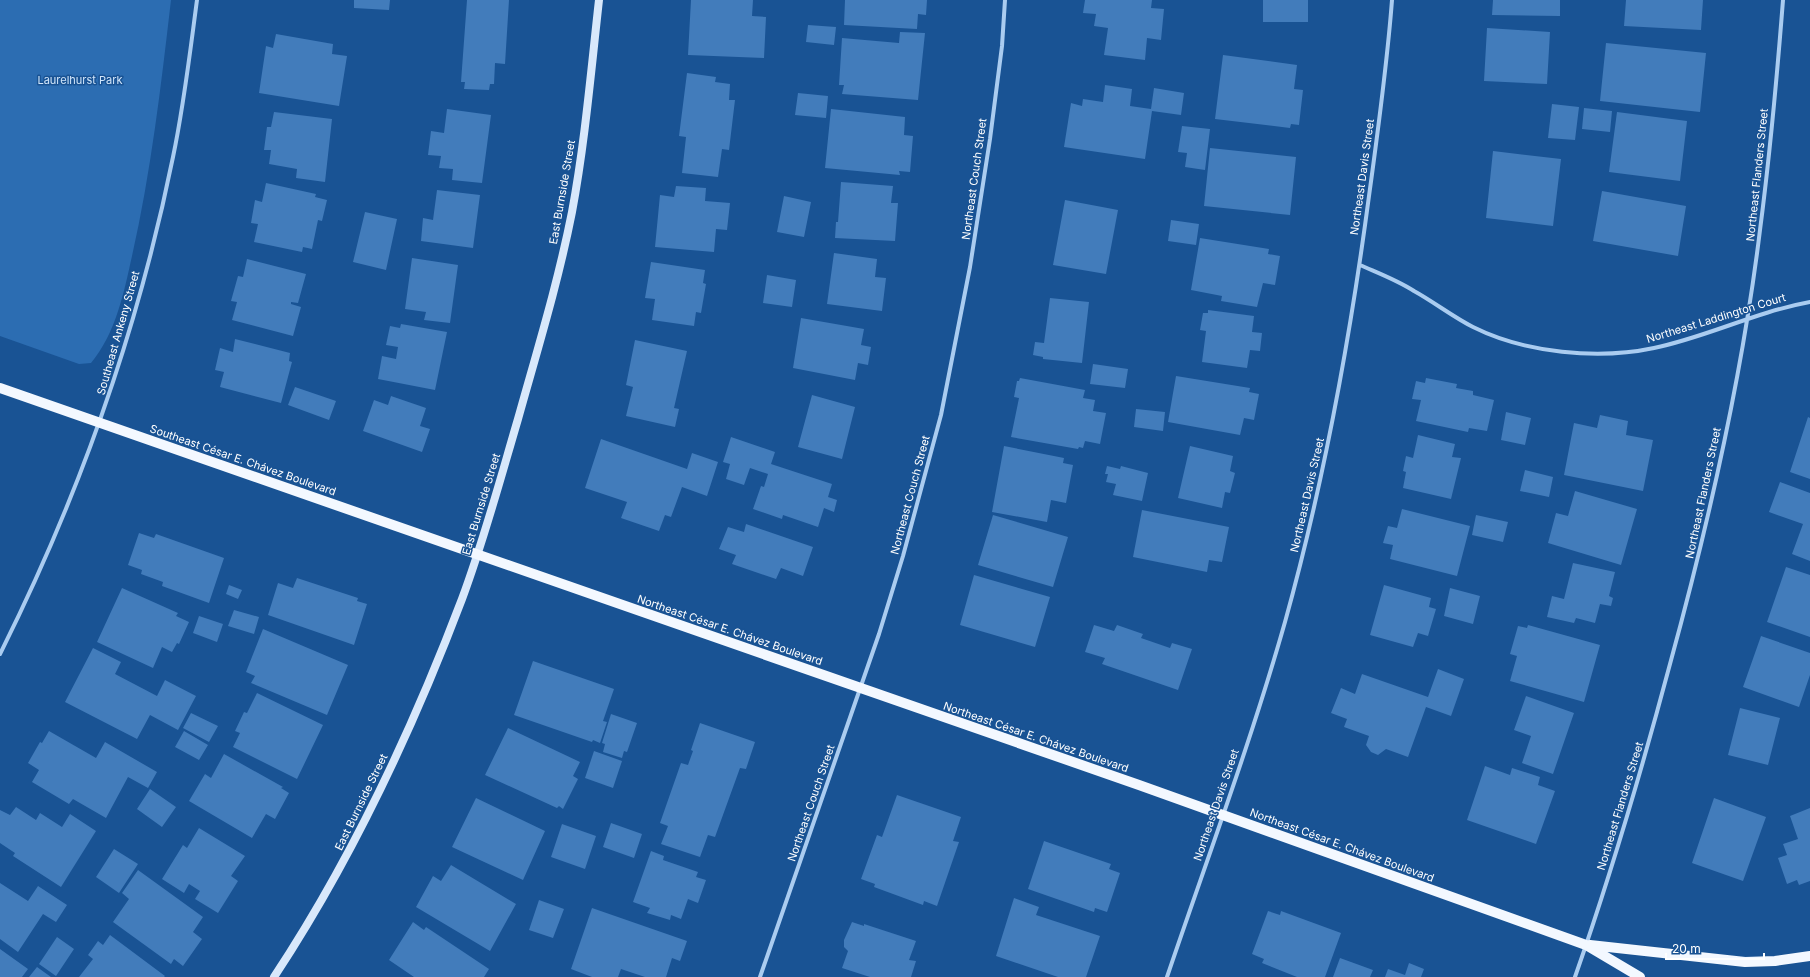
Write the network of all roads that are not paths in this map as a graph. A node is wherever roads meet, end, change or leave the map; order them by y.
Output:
1 (198, 0) edge
2 (600, 0) edge
3 (1005, 0) edge
4 (1392, 0) edge
5 (1783, 0) edge
6 (1360, 265) junction
7 (1810, 302) edge
8 (1747, 318) junction
9 (0, 388) edge
10 (100, 423) junction
11 (477, 554) junction
12 (0, 654) edge
13 (861, 688) junction
14 (1222, 815) junction
15 (1586, 945) junction
16 (1810, 956) edge
17 (274, 977) edge
18 (760, 977) edge
19 (1167, 977) edge
20 (1575, 977) edge
21 (1640, 977) edge

1 - 10 street, Southeast Ankeny Street
2 - 11 main road, East Burnside Street
3 - 13 street, Northeast Couch Street
4 - 6 street, Northeast Davis Street
5 - 8 street, Northeast Flanders Street
6 - 8 street, Northeast Laddington Court
6 - 14 street, Northeast Davis Street
7 - 8 street, Northeast Laddington Court
8 - 15 street, Northeast Flanders Street
9 - 10 main road, Southeast César E. Chávez Boulevard
10 - 11 main road, Southeast César E. Chávez Boulevard
10 - 12 street, Southeast Ankeny Street
11 - 13 main road, Northeast César E. Chávez Boulevard
11 - 17 main road, East Burnside Street
13 - 14 main road, Northeast César E. Chávez Boulevard
13 - 18 street, Northeast Couch Street
14 - 15 main road, Northeast César E. Chávez Boulevard
14 - 19 street, Northeast Davis Street
15 - 16 main road, Northeast César E. Chávez Boulevard
15 - 20 street, Northeast Flanders Street
15 - 21 main road, Northeast César E. Chávez Boulevard

